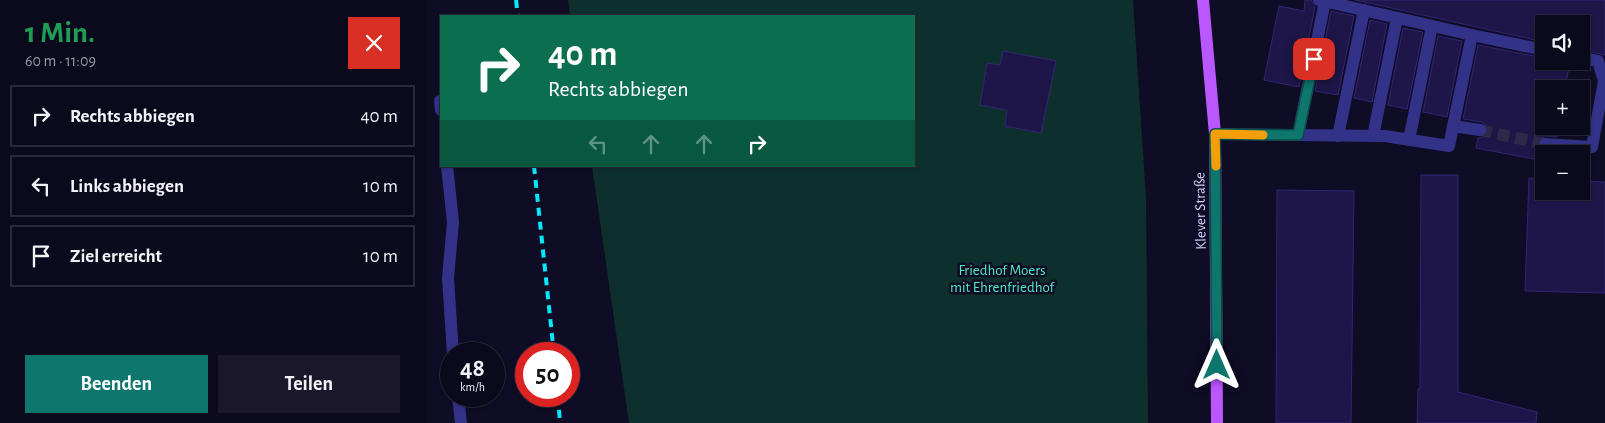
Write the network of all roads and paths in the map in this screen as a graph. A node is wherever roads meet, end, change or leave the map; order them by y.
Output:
1 (1203, 0) edge
2 (1322, 1) edge
3 (1364, 10) junction
4 (1397, 18) junction
5 (1432, 26) junction
6 (1472, 35) junction
7 (1535, 48) edge
8 (1590, 60) edge
9 (1453, 126) junction
10 (1480, 130) tunnel mouth
11 (1215, 134) junction
12 (1298, 135) junction
13 (1338, 136) junction
14 (1373, 136) junction
15 (1409, 140) junction
16 (1545, 144) tunnel mouth
17 (447, 167) edge
18 (452, 342) edge
19 (459, 407) edge
20 (461, 423) edge
21 (1217, 423) edge

1 - 11 main road, Klever Straße
2 - 3 lane
2 - 12 lane
3 - 4 lane
3 - 13 lane
4 - 5 lane
4 - 14 lane
5 - 6 lane
5 - 15 lane
6 - 7 lane
6 - 9 lane
8 - 16 lane
9 - 10 lane
9 - 15 lane
11 - 12 lane
11 - 21 main road, Klever Straße
12 - 13 lane
13 - 14 lane
14 - 15 lane
17 - 18 lane
19 - 20 lane

